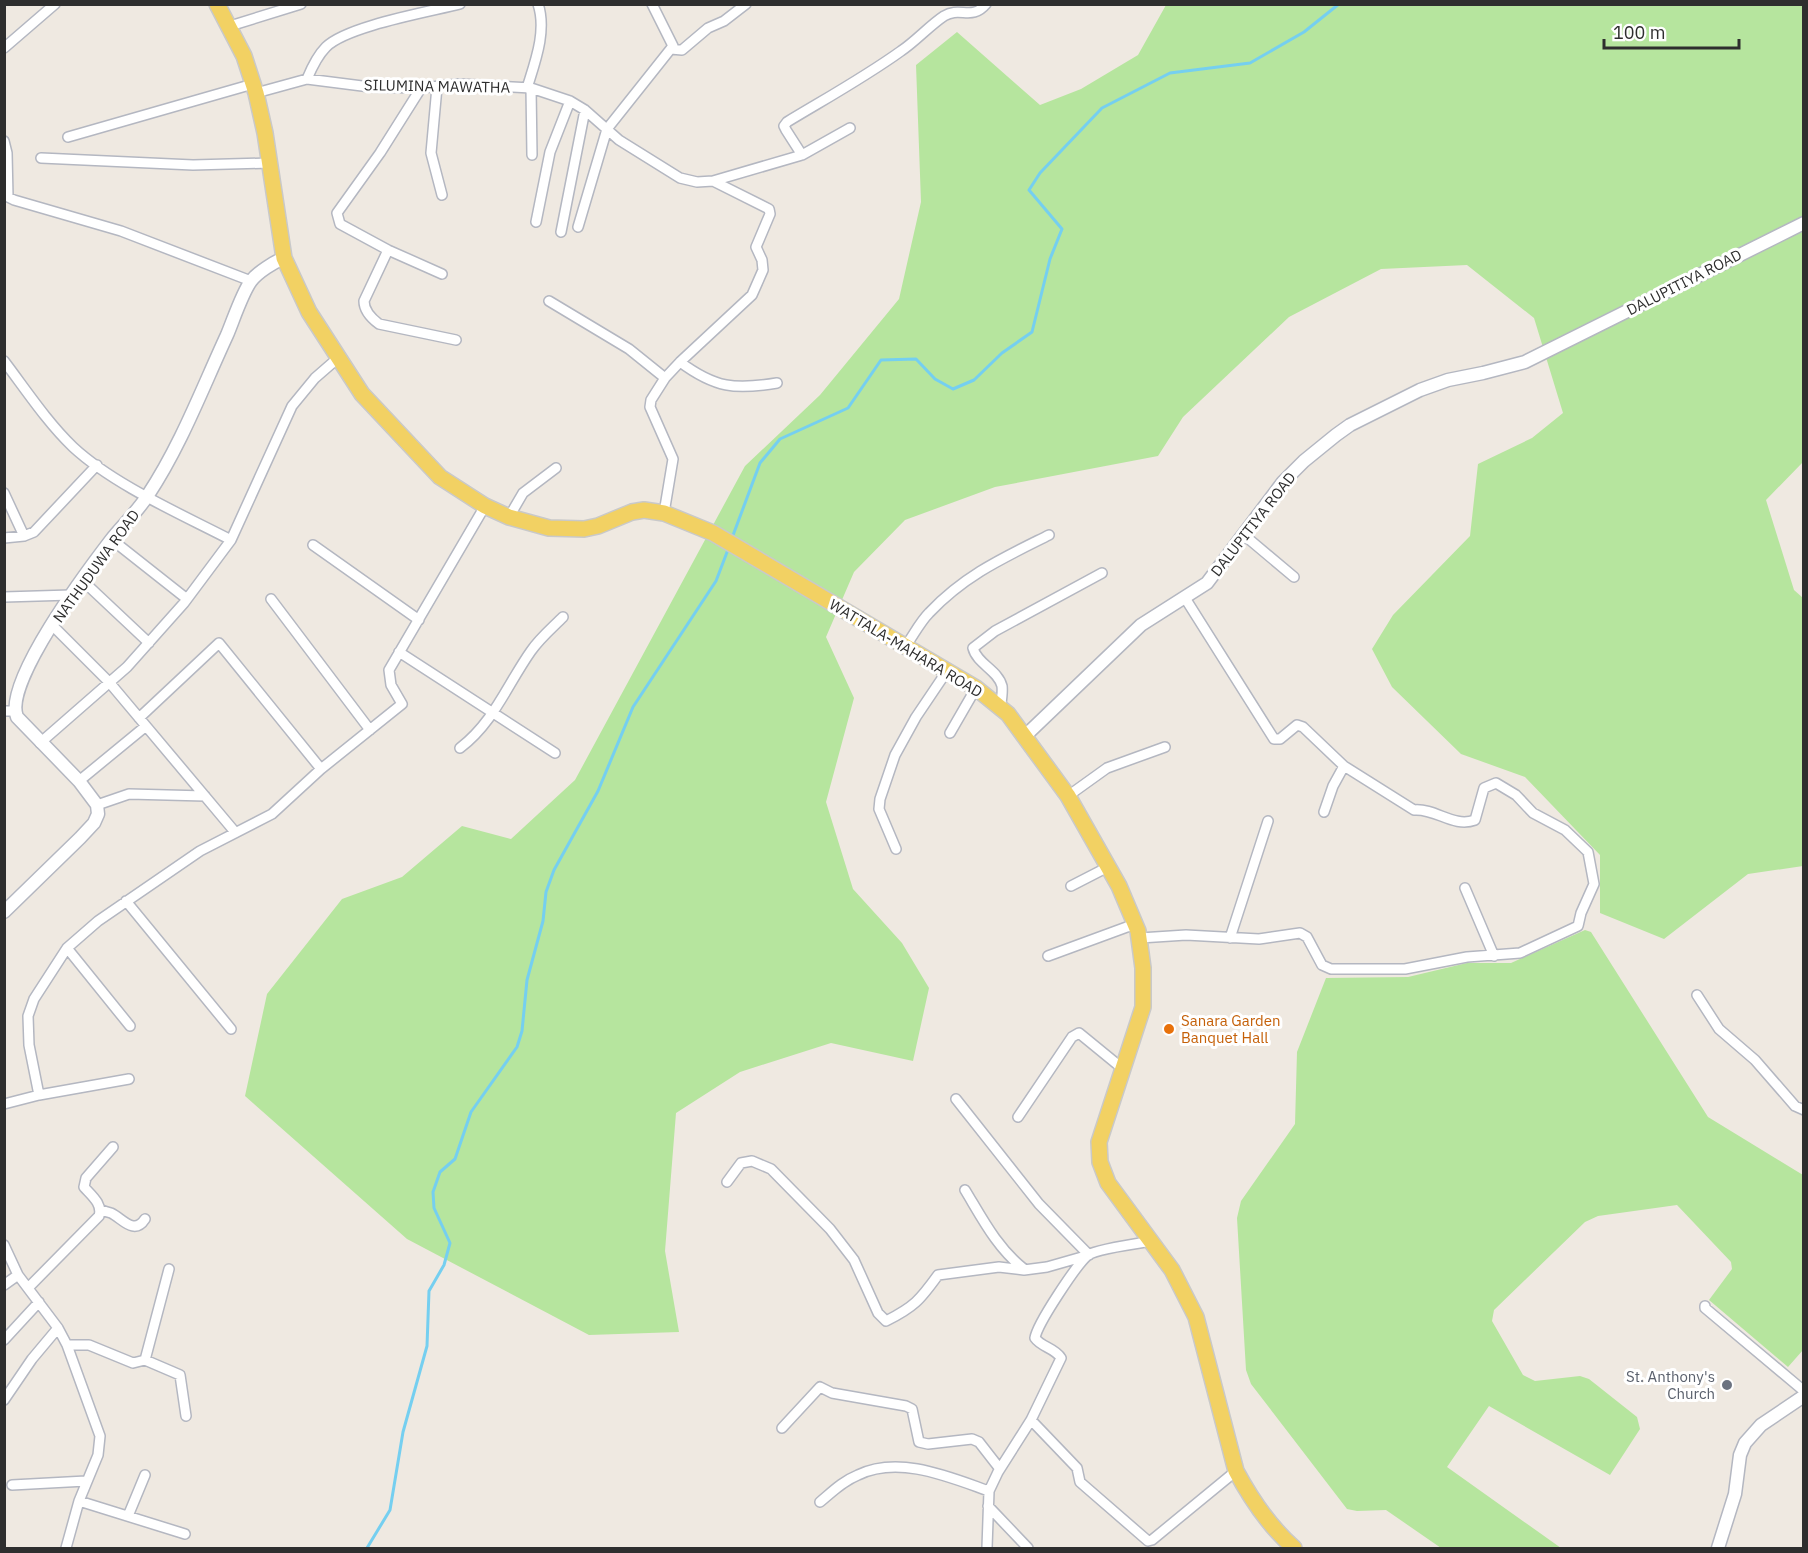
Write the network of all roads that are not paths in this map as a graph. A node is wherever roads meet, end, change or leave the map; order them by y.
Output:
1 (55, 4) edge
2 (217, 4) edge
3 (301, 4) edge
4 (460, 4) edge
5 (538, 4) edge
6 (652, 4) edge
7 (746, 4) edge
8 (986, 4) edge
9 (230, 26) junction
10 (4, 48) edge
11 (671, 49) junction
12 (307, 79) junction
13 (437, 87) junction
14 (422, 88) junction
15 (529, 88) junction
16 (255, 89) junction
17 (570, 101) junction
18 (585, 111) junction
19 (850, 128) dead end
20 (607, 129) junction
21 (68, 137) dead end
22 (4, 141) edge
23 (532, 155) dead end
24 (802, 155) junction
25 (41, 158) dead end
26 (270, 163) junction
27 (713, 181) junction
28 (442, 195) dead end
29 (536, 222) dead end
30 (1803, 223) edge
31 (578, 227) dead end
32 (561, 232) dead end
33 (388, 250) junction
34 (284, 258) junction
35 (442, 274) dead end
36 (251, 281) junction
37 (549, 301) dead end
38 (456, 340) dead end
39 (338, 358) junction
40 (4, 361) edge
41 (680, 362) junction
42 (665, 378) junction
43 (777, 383) dead end
44 (97, 465) junction
45 (556, 468) dead end
46 (4, 493) edge
47 (147, 497) junction
48 (485, 506) junction
49 (664, 513) junction
50 (509, 517) junction
51 (1049, 535) dead end
52 (1244, 535) junction
53 (24, 537) junction
54 (4, 538) edge
55 (111, 540) junction
56 (231, 540) junction
57 (313, 545) dead end
58 (1102, 573) dead end
59 (1294, 577) dead end
60 (82, 580) junction
61 (71, 595) junction
62 (4, 597) edge
63 (1185, 598) junction
64 (187, 599) junction
65 (271, 599) dead end
66 (563, 617) dead end
67 (419, 620) junction
68 (52, 625) junction
69 (149, 643) junction
70 (905, 647) junction
71 (399, 652) junction
72 (947, 671) junction
73 (109, 682) junction
74 (976, 688) junction
75 (1000, 710) junction
76 (10, 711) edge
77 (494, 714) junction
78 (139, 718) junction
79 (146, 726) junction
80 (370, 730) junction
81 (950, 733) dead end
82 (1025, 736) junction
83 (40, 743) junction
84 (1165, 747) dead end
85 (460, 748) dead end
86 (555, 753) dead end
87 (1344, 766) junction
88 (321, 769) junction
89 (79, 781) junction
90 (205, 796) junction
91 (1068, 796) junction
92 (97, 805) junction
93 (1324, 812) dead end
94 (1268, 821) dead end
95 (235, 832) junction
96 (896, 849) dead end
97 (1108, 867) junction
98 (1071, 886) dead end
99 (1465, 888) dead end
100 (126, 901) junction
101 (4, 912) edge
102 (1137, 931) junction
103 (1230, 938) junction
104 (67, 948) junction
105 (1048, 956) dead end
106 (1494, 956) junction
107 (1697, 995) dead end
108 (130, 1026) dead end
109 (231, 1029) dead end
110 (1124, 1069) junction
111 (129, 1079) dead end
112 (39, 1095) junction
113 (956, 1099) dead end
114 (4, 1104) edge
115 (1803, 1110) edge
116 (1018, 1117) dead end
117 (113, 1148) dead end
118 (727, 1182) dead end
119 (965, 1190) dead end
120 (101, 1210) junction
121 (145, 1219) dead end
122 (1152, 1241) junction
123 (4, 1245) edge
124 (1089, 1255) junction
125 (169, 1269) dead end
126 (1024, 1270) junction
127 (18, 1275) junction
128 (4, 1285) edge
129 (28, 1288) junction
130 (39, 1302) junction
131 (1705, 1306) dead end
132 (58, 1328) junction
133 (4, 1340) edge
134 (68, 1345) junction
135 (145, 1360) junction
136 (1803, 1391) edge
137 (1803, 1396) edge
138 (4, 1400) edge
139 (186, 1416) dead end
140 (1031, 1420) junction
141 (782, 1428) dead end
142 (1000, 1469) junction
143 (1236, 1471) junction
144 (145, 1475) dead end
145 (86, 1481) junction
146 (12, 1485) dead end
147 (989, 1491) junction
148 (79, 1502) junction
149 (820, 1502) dead end
150 (988, 1506) junction
151 (128, 1516) junction
152 (185, 1534) dead end
153 (1288, 1547) edge
154 (66, 1548) edge
155 (987, 1548) edge
156 (1028, 1548) edge
157 (1718, 1548) edge

1 - 10 street
2 - 9 main road, WATTALA-MAHARA ROAD
3 - 9 street
4 - 12 street
5 - 15 street
6 - 11 street
7 - 11 street
8 - 24 street
9 - 16 main road, WATTALA-MAHARA ROAD
11 - 20 street
12 - 14 street, SILUMINA MAWATHA
12 - 16 street, SILUMINA MAWATHA
13 - 14 street, SILUMINA MAWATHA
13 - 15 street, SILUMINA MAWATHA
13 - 28 street
14 - 33 street
15 - 17 street, SILUMINA MAWATHA
15 - 23 street
16 - 21 street, SILUMINA MAWATHA
16 - 26 main road, WATTALA-MAHARA ROAD
17 - 18 street, SILUMINA MAWATHA
17 - 29 street
18 - 20 street, SILUMINA MAWATHA
18 - 32 street
19 - 24 street
20 - 27 street, SILUMINA MAWATHA
20 - 31 street
22 - 36 street
24 - 27 street
25 - 26 street
26 - 34 main road, WATTALA-MAHARA ROAD
27 - 41 street, SILUMINA MAWATHA
30 - 52 street, DALUPITIYA ROAD
33 - 35 street
33 - 38 street
34 - 36 street, NATHUDUWA ROAD
34 - 39 main road, WATTALA-MAHARA ROAD
36 - 47 street, NATHUDUWA ROAD
37 - 42 street
39 - 48 main road, WATTALA-MAHARA ROAD
39 - 56 street
40 - 44 street
41 - 42 street, SILUMINA MAWATHA
41 - 43 street
42 - 49 street, SILUMINA MAWATHA
44 - 47 street
44 - 53 street
45 - 50 street
46 - 53 street
47 - 55 street, NATHUDUWA ROAD
47 - 56 street
48 - 50 main road, WATTALA-MAHARA ROAD
48 - 67 street
49 - 50 main road, WATTALA-MAHARA ROAD
49 - 70 main road, WATTALA-MAHARA ROAD
51 - 70 street
52 - 59 street
52 - 63 street, DALUPITIYA ROAD
53 - 54 street
55 - 60 street, NATHUDUWA ROAD
55 - 64 street
56 - 64 street
57 - 67 street
58 - 75 street
60 - 61 street, NATHUDUWA ROAD
60 - 69 street
61 - 62 street
61 - 68 street, NATHUDUWA ROAD
63 - 82 street, DALUPITIYA ROAD
63 - 87 street
64 - 69 street
65 - 80 street
66 - 77 street
67 - 71 street
68 - 73 street
68 - 76 street, NATHUDUWA ROAD
69 - 73 street
70 - 72 main road, WATTALA-MAHARA ROAD
71 - 77 street
71 - 80 street
72 - 74 main road, WATTALA-MAHARA ROAD
72 - 96 street
73 - 78 street
73 - 83 street
74 - 75 main road, WATTALA-MAHARA ROAD
74 - 81 street
75 - 82 main road, WATTALA-MAHARA ROAD
76 - 83 street, NATHUDUWA ROAD
77 - 85 street
77 - 86 street
78 - 79 street
78 - 88 street
79 - 89 street
79 - 90 street
80 - 88 street
82 - 91 main road, WATTALA-MAHARA ROAD
83 - 89 street, NATHUDUWA ROAD
84 - 91 street
87 - 93 street
87 - 106 street
88 - 95 street
89 - 92 street, NATHUDUWA ROAD
90 - 92 street
90 - 95 street
91 - 97 main road, WATTALA-MAHARA ROAD
92 - 101 street
94 - 103 street
95 - 100 street
97 - 98 street
97 - 102 main road, WATTALA-MAHARA ROAD
99 - 106 street
100 - 104 street
100 - 109 street
102 - 103 street
102 - 105 street
102 - 110 main road, WATTALA-MAHARA ROAD
103 - 106 street
104 - 108 street
104 - 112 street
107 - 115 street
110 - 116 street
110 - 122 main road, WATTALA-MAHARA ROAD
111 - 112 street
112 - 114 street
113 - 124 street
117 - 120 street
118 - 126 street
119 - 126 street
120 - 121 street
120 - 129 street
122 - 124 street
122 - 143 main road, WATTALA-MAHARA ROAD
123 - 127 street
124 - 126 street
124 - 140 street
125 - 135 street
127 - 128 street
127 - 129 street
129 - 130 street
130 - 132 street
130 - 133 street
131 - 136 street
132 - 134 street
132 - 138 street
134 - 135 street
134 - 145 street
135 - 139 street
137 - 157 street
140 - 142 street
140 - 143 street
141 - 142 street
142 - 147 street
143 - 153 main road, WATTALA-MAHARA ROAD
144 - 151 street
145 - 146 street
145 - 148 street
147 - 149 street
147 - 150 street
148 - 151 street
148 - 154 street
150 - 155 street
150 - 156 street
151 - 152 street

